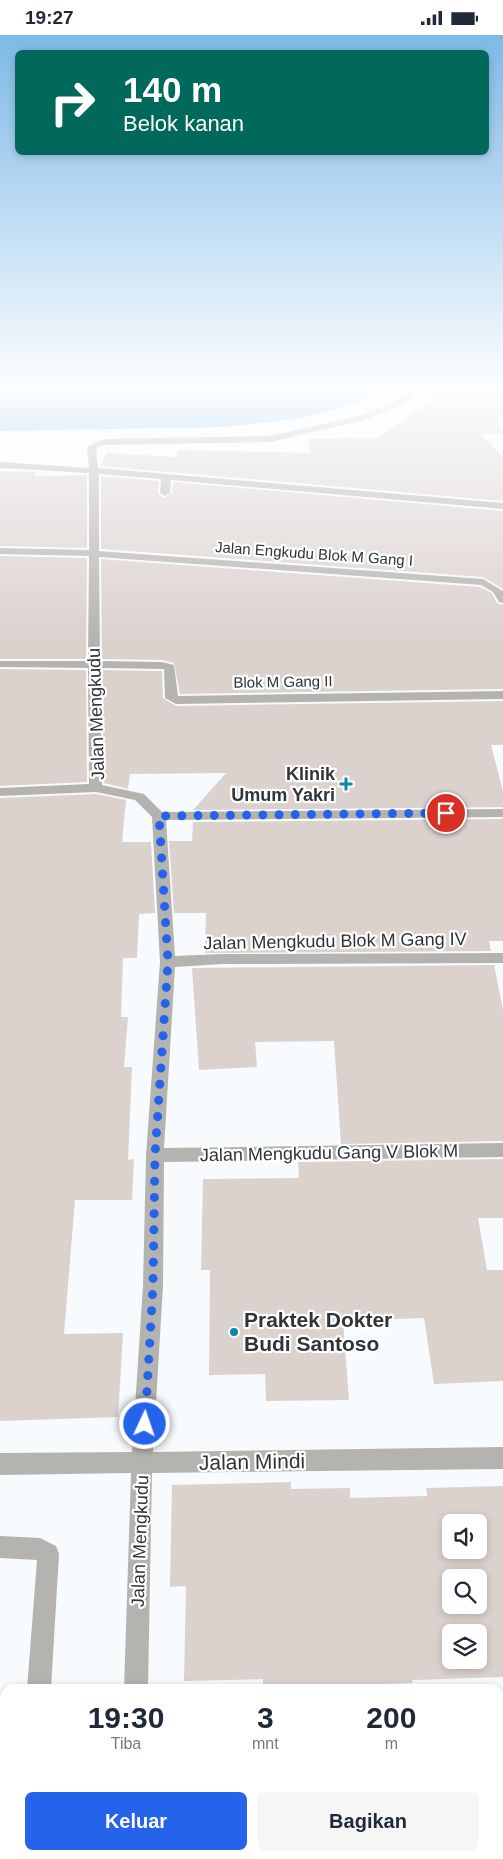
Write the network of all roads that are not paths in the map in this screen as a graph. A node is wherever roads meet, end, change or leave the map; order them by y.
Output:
1 (84, 470) edge
2 (94, 471) junction
3 (166, 477) junction
4 (165, 493) dead end
5 (503, 506) edge
6 (0, 551) edge
7 (95, 553) junction
8 (503, 600) edge
9 (0, 664) edge
10 (94, 666) junction
11 (503, 695) edge
12 (96, 788) junction
13 (0, 792) edge
14 (503, 813) edge
15 (159, 816) junction
16 (503, 958) edge
17 (168, 962) junction
18 (503, 1150) edge
19 (155, 1155) junction
20 (503, 1458) edge
21 (142, 1463) junction
22 (0, 1464) edge
23 (0, 1547) edge
24 (38, 1684) edge
25 (136, 1684) edge

1 - 2 street
2 - 3 street
2 - 7 street, Jalan Mengkudu
3 - 4 street
3 - 5 street
6 - 7 street, Jalan Engkudu Blok M Gang I
7 - 8 street, Jalan Engkudu Blok M Gang I
7 - 10 street, Jalan Mengkudu
9 - 10 street
10 - 11 street, Blok M Gang II
10 - 12 street, Jalan Mengkudu
12 - 13 street
12 - 15 street, Jalan Mengkudu
14 - 15 street
15 - 17 street, Jalan Mengkudu
16 - 17 street, Jalan Mengkudu Blok M Gang IV
17 - 19 street, Jalan Mengkudu
18 - 19 street, Jalan Mengkudu Gang V Blok M
19 - 21 street, Jalan Mengkudu
20 - 21 street, Jalan Mindi
21 - 22 street, Jalan Mindi
21 - 25 street, Jalan Mengkudu
23 - 24 street

